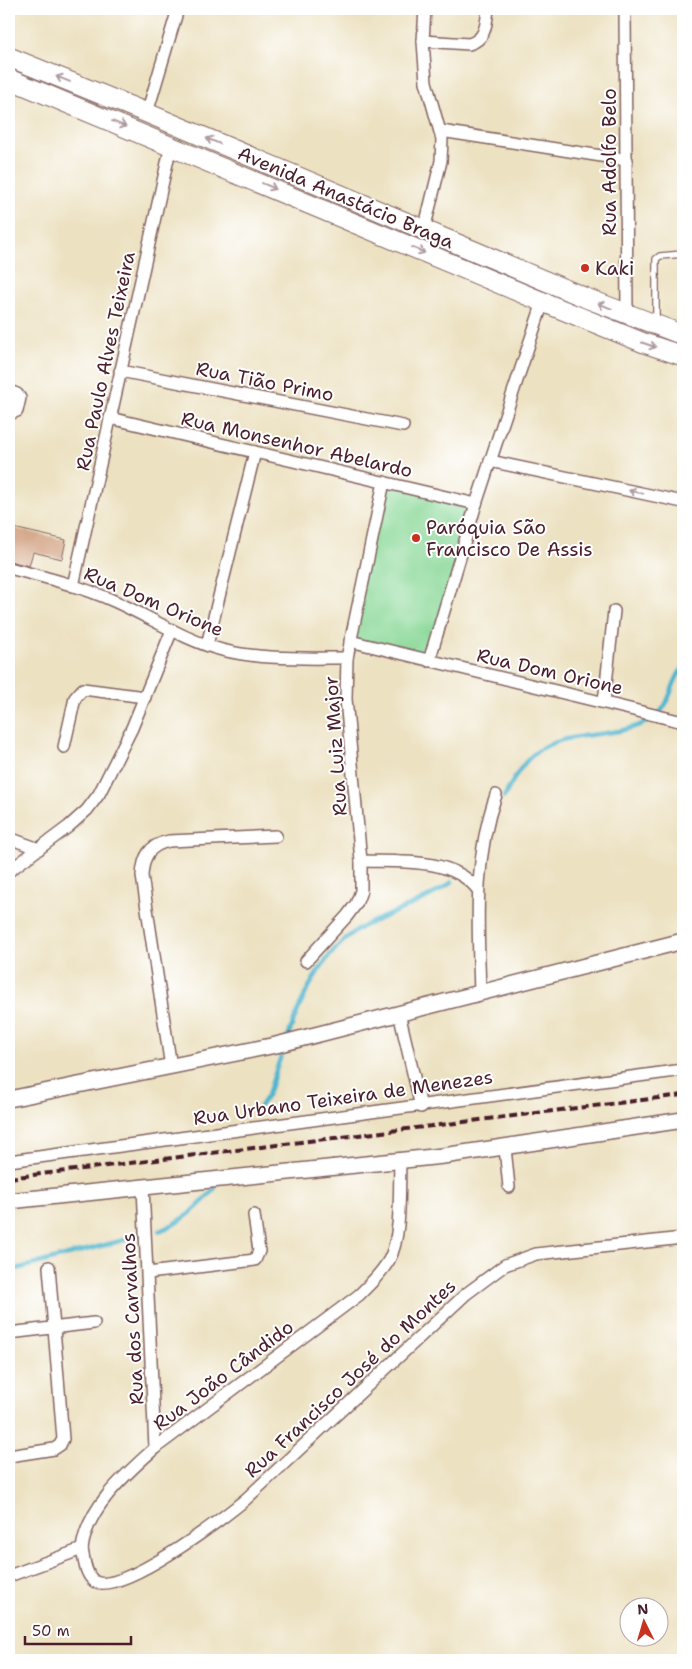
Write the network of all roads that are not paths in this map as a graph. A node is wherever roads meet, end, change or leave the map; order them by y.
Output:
1 (178, 9) edge
2 (425, 9) edge
3 (488, 9) edge
4 (626, 9) edge
5 (424, 41) junction
6 (9, 57) edge
7 (9, 78) edge
8 (147, 113) junction
9 (441, 131) junction
10 (171, 145) junction
11 (627, 160) junction
12 (424, 230) junction
13 (683, 254) edge
14 (543, 302) junction
15 (627, 315) junction
16 (656, 326) junction
17 (683, 335) edge
18 (683, 356) edge
19 (120, 371) junction
20 (9, 391) edge
21 (9, 414) edge
22 (110, 418) junction
23 (403, 426) dead end
24 (255, 452) junction
25 (490, 461) junction
26 (384, 482) junction
27 (683, 502) edge
28 (476, 504) junction
29 (9, 568) edge
30 (74, 586) junction
31 (614, 611) dead end
32 (172, 630) junction
33 (350, 641) junction
34 (207, 645) junction
35 (347, 658) junction
36 (428, 661) junction
37 (145, 698) junction
38 (604, 702) junction
39 (683, 722) edge
40 (64, 747) dead end
41 (496, 795) dead end
42 (276, 836) dead end
43 (9, 838) edge
44 (38, 849) junction
45 (361, 861) junction
46 (9, 871) edge
47 (478, 890) junction
48 (683, 941) edge
49 (306, 960) dead end
50 (480, 992) junction
51 (399, 1013) junction
52 (171, 1067) junction
53 (683, 1070) edge
54 (9, 1099) edge
55 (421, 1107) junction
56 (683, 1120) edge
57 (505, 1148) junction
58 (9, 1161) edge
59 (400, 1161) junction
60 (143, 1187) junction
61 (509, 1188) dead end
62 (9, 1201) edge
63 (254, 1215) dead end
64 (683, 1238) edge
65 (49, 1267) dead end
66 (148, 1273) junction
67 (94, 1323) dead end
68 (55, 1328) junction
69 (9, 1333) edge
70 (155, 1448) junction
71 (9, 1456) edge
72 (82, 1549) junction
73 (9, 1576) edge

1 - 8 street
2 - 5 street
3 - 5 street
4 - 11 street, Rua Adolfo Belo
5 - 9 street
8 -> 6 main road, Avenida Anastácio Braga
7 -> 10 main road, Avenida Anastácio Braga
12 -> 8 main road, Avenida Anastácio Braga
9 - 11 street
9 - 12 street
10 -> 14 main road, Avenida Anastácio Braga
10 - 19 street, Rua Paulo Alves Teixeira
11 - 15 street, Rua Adolfo Belo
15 -> 12 main road, Avenida Anastácio Braga
13 - 16 lane
14 -> 18 main road, Avenida Anastácio Braga
14 - 25 street
15 - 16 main road, Avenida Anastácio Braga
16 - 17 main road, Avenida Anastácio Braga
19 - 22 street, Rua Paulo Alves Teixeira
19 - 23 street, Rua Tião Primo
20 - 21 street
22 - 24 street, Rua Monsenhor Abelardo
22 - 30 street, Rua Paulo Alves Teixeira
24 - 26 street, Rua Monsenhor Abelardo
24 - 34 street
27 -> 25 street
25 - 28 street
26 - 28 street, Rua Monsenhor Abelardo
26 - 33 street, Rua Luiz Major
28 - 36 street
29 - 30 street, Rua Dom Orione
30 - 32 street, Rua Dom Orione
31 - 38 street
32 - 34 street, Rua Dom Orione
32 - 37 street
33 - 35 street, Rua Luiz Major
33 - 36 street, Rua Dom Orione
34 - 35 street, Rua Dom Orione
35 - 45 street, Rua Luiz Major
36 - 38 street, Rua Dom Orione
37 - 40 street
37 - 44 street
38 - 39 street, Rua Dom Orione
41 - 47 street
42 - 52 street
43 - 44 street
44 - 46 street
45 - 47 street
45 - 49 street, Rua Luiz Major
47 - 50 street
48 - 50 street
50 - 51 street
51 - 52 street
51 - 55 street
52 - 54 street
53 - 55 street, Rua Urbano Teixeira de Menezes
55 - 58 street, Rua Urbano Teixeira de Menezes
56 - 57 street
57 - 59 street
57 - 61 street
59 - 60 street
59 - 70 street, Rua João Cândido
60 - 62 street
60 - 66 street, Rua dos Carvalhos
63 - 66 street
64 - 72 street, Rua Francisco José do Montes
65 - 68 street
66 - 70 street, Rua dos Carvalhos
67 - 68 street
68 - 69 street
68 - 71 street
70 - 72 street, Rua João Cândido
72 - 73 street

